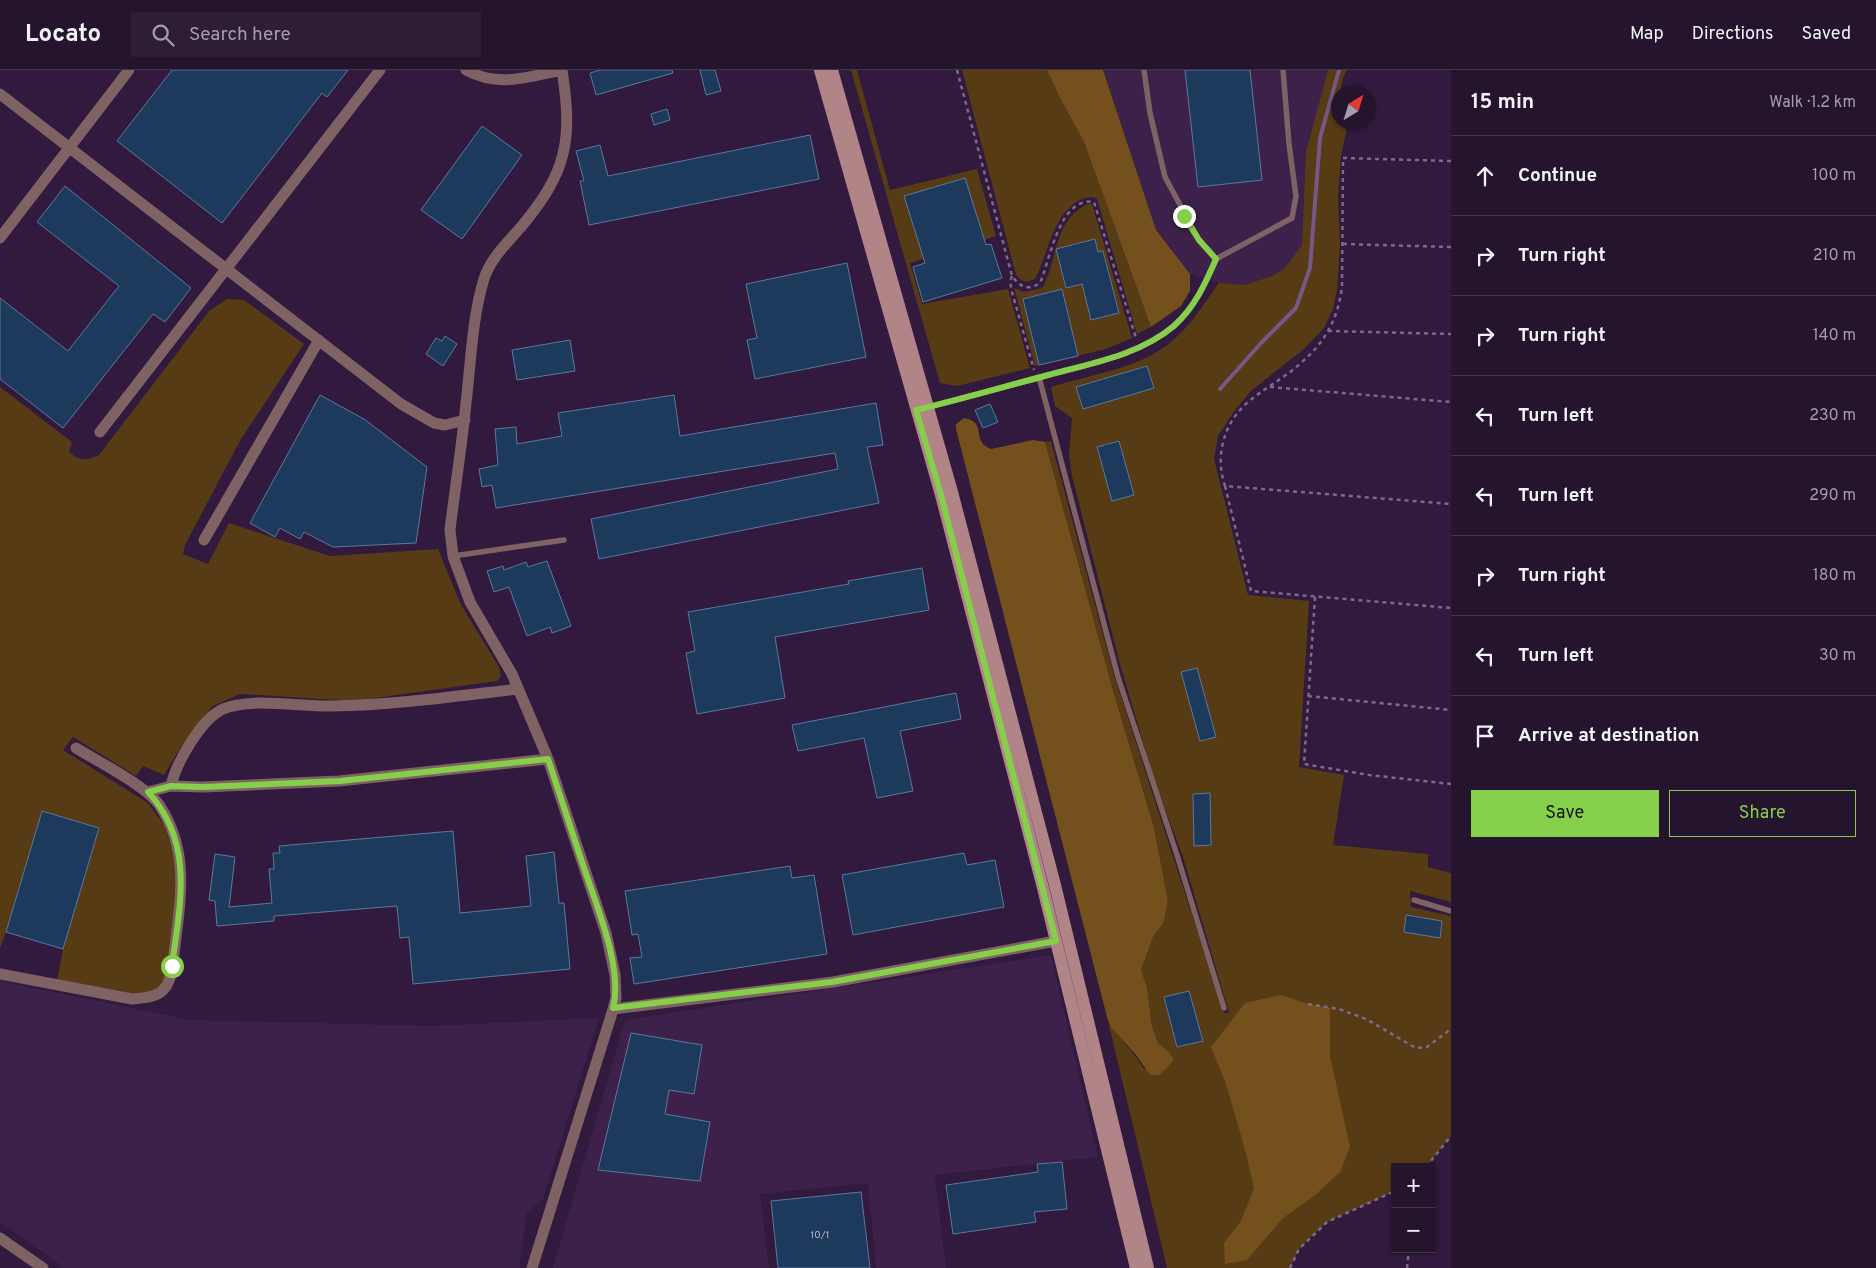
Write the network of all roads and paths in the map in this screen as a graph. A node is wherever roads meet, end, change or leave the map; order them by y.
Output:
1 (129, 70) edge
2 (380, 70) edge
3 (466, 70) edge
4 (562, 70) edge
5 (820, 70) edge
6 (832, 70) edge
7 (957, 70) edge
8 (1144, 70) edge
9 (1283, 70) edge
10 (0, 94) edge
11 (69, 148) junction
12 (1451, 161) edge
13 (0, 238) edge
14 (1343, 244) junction
15 (1451, 247) edge
16 (1216, 259) junction
17 (227, 270) junction
18 (1012, 276) junction
19 (1328, 331) junction
20 (1451, 334) edge
21 (319, 340) junction
22 (1138, 348) junction
23 (1037, 378) junction
24 (1268, 387) junction
25 (1451, 402) edge
26 (922, 408) junction
27 (465, 420) junction
28 (100, 432) dead end
29 (1225, 486) junction
30 (1451, 504) edge
31 (204, 540) dead end
32 (564, 540) dead end
33 (453, 556) junction
34 (1314, 597) junction
35 (1451, 608) edge
36 (518, 690) junction
37 (1308, 696) junction
38 (1451, 710) edge
39 (76, 748) dead end
40 (548, 759) junction
41 (1451, 784) edge
42 (171, 786) junction
43 (148, 792) junction
44 (1414, 900) dead end
45 (1451, 911) edge
46 (1056, 941) junction
47 (0, 974) edge
48 (1308, 1004) dead end
49 (613, 1008) junction
50 (1224, 1008) dead end
51 (1451, 1029) edge
52 (1451, 1136) edge
53 (1429, 1163) edge
54 (1391, 1193) edge
55 (0, 1238) edge
56 (1409, 1253) edge
57 (43, 1268) edge
58 (532, 1268) edge
59 (1136, 1268) edge
60 (1148, 1268) edge
61 (1290, 1268) edge
62 (1407, 1268) edge

1 - 11 street
2 - 17 street
3 - 4 street
4 - 27 street
5 - 26 main road
6 - 26 main road
7 - 18 path
8 - 16 lane
9 - 16 lane
10 - 11 street
11 - 13 street
11 - 17 street
12 - 14 path
14 - 15 path
14 - 19 path
16 - 22 lane
17 - 21 street
17 - 28 street
18 - 22 path
18 - 23 path
19 - 20 path
19 - 24 path
21 - 27 street
21 - 31 street
22 - 23 lane
23 - 26 lane
23 - 50 lane
24 - 25 path
24 - 29 path
26 - 46 main road
26 - 60 main road
27 - 33 street
29 - 30 path
29 - 34 path
32 - 33 lane
33 - 36 street
34 - 35 path
34 - 37 path
36 - 40 street
36 - 42 street
37 - 38 path
37 - 41 path
39 - 43 street
40 - 42 street
40 - 49 street
42 - 43 street
43 - 47 street
44 - 45 lane
46 - 49 street
46 - 59 main road
48 - 51 path
49 - 58 street
52 - 53 path
54 - 61 path
55 - 57 street
56 - 62 path

